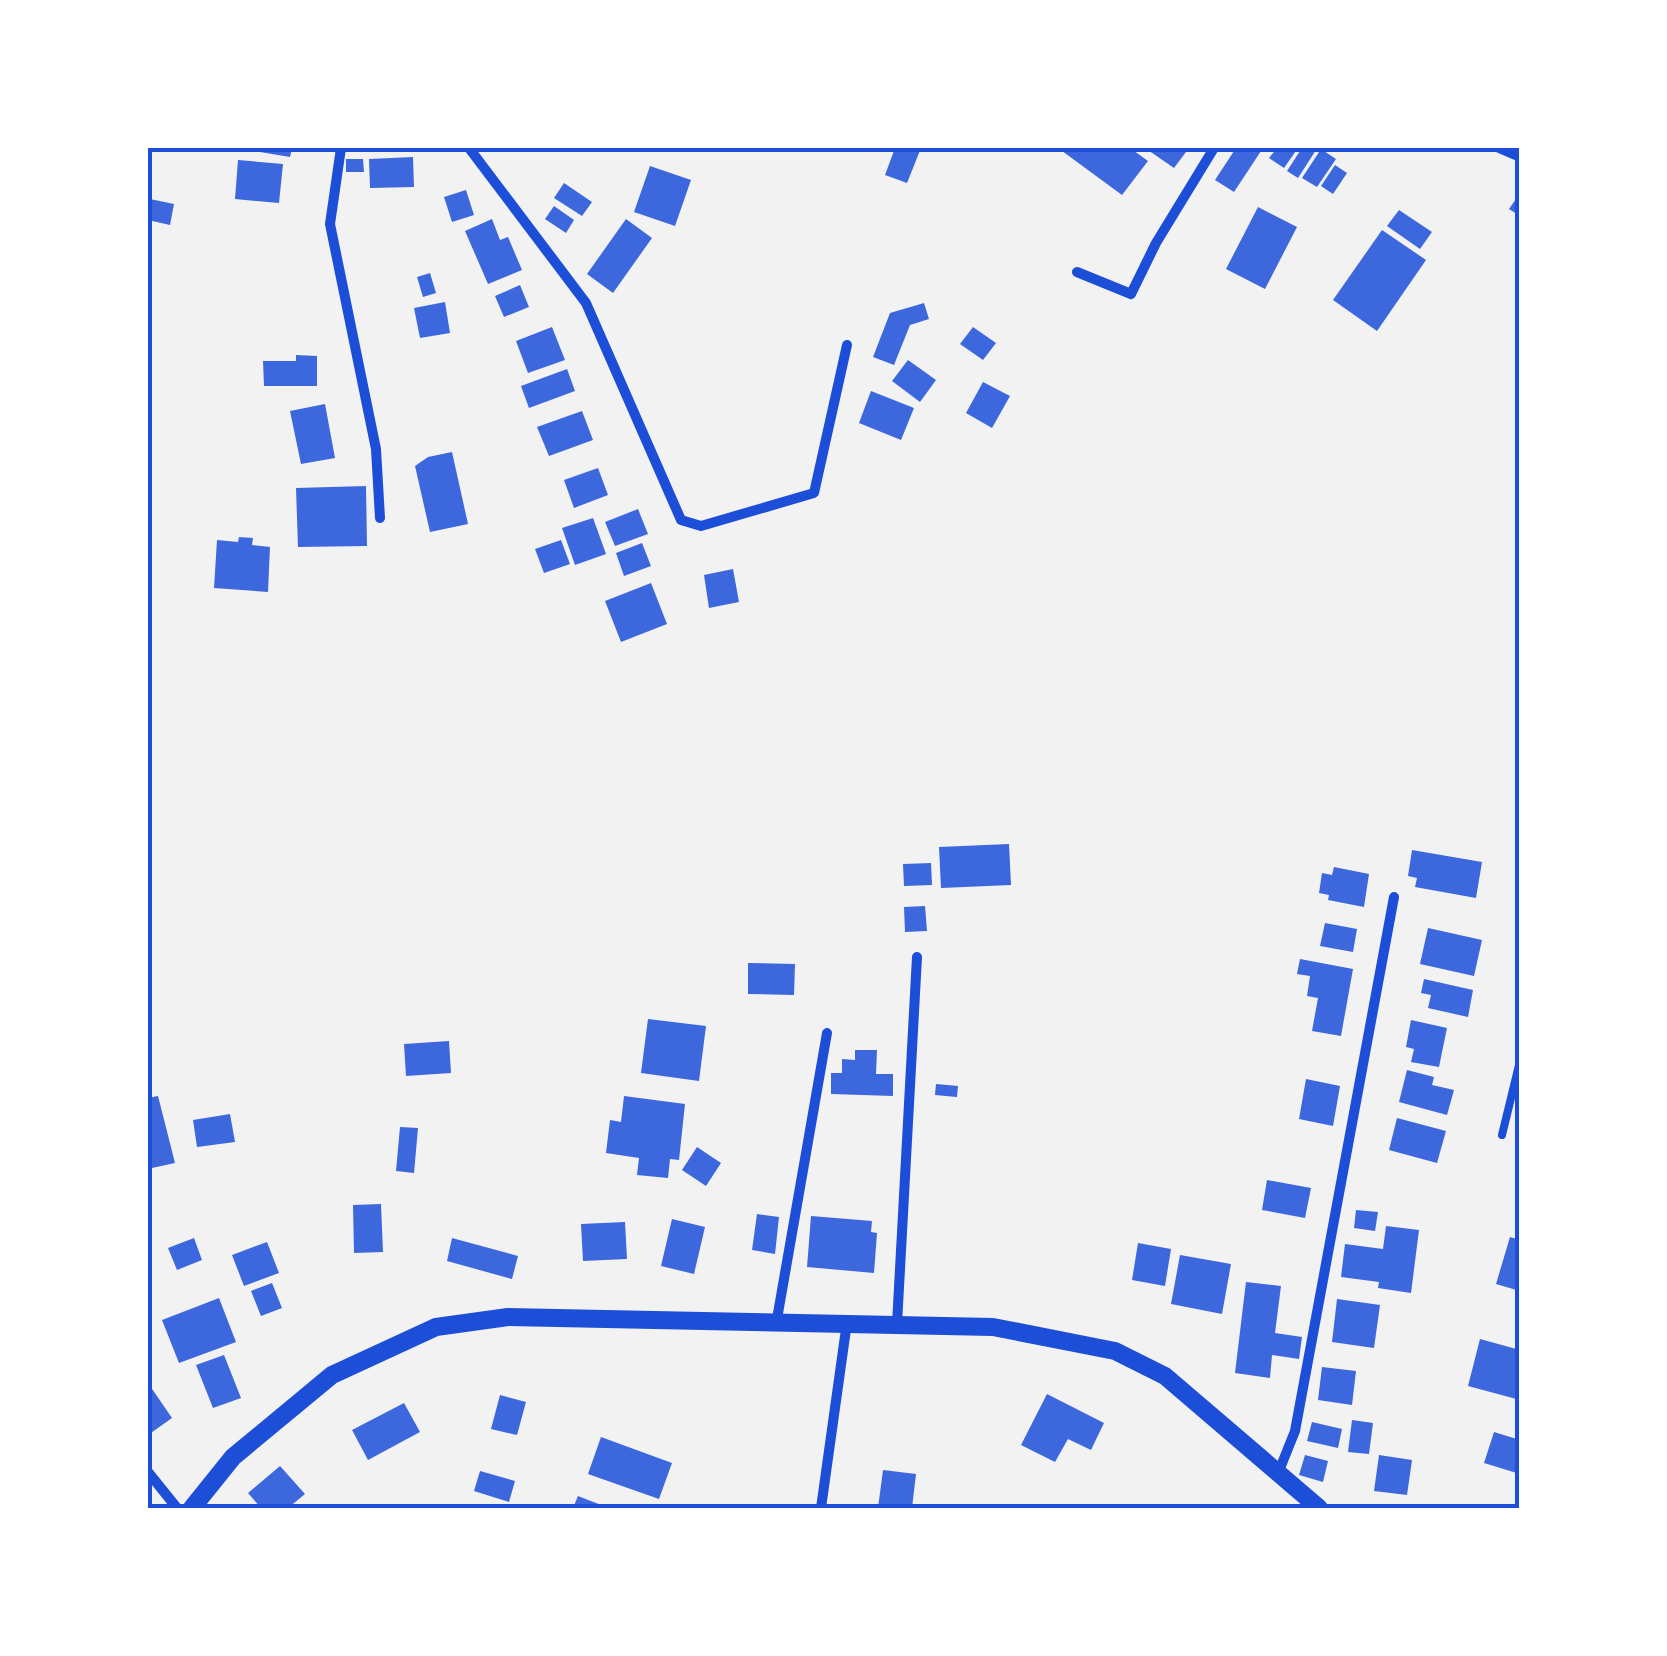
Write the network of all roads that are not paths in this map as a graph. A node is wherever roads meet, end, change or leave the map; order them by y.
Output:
1 (341, 148) edge
2 (469, 148) edge
3 (1214, 148) edge
4 (1499, 148) edge
5 (1520, 157) edge
6 (1077, 272) dead end
7 (847, 345) dead end
8 (380, 518) dead end
9 (1394, 897) dead end
10 (917, 957) dead end
11 (827, 1033) dead end
12 (1520, 1061) edge
13 (1502, 1135) dead end
14 (776, 1319) junction
15 (847, 1322) junction
16 (897, 1324) junction
17 (1279, 1471) junction
18 (148, 1472) edge
19 (177, 1508) edge
20 (192, 1508) edge
21 (822, 1508) edge
22 (1319, 1508) edge

1 - 8 street
2 - 7 street
3 - 6 street
4 - 5 street
9 - 17 street
10 - 16 street
11 - 14 street
12 - 13 lane
14 - 15 street
14 - 20 street
15 - 16 street
15 - 21 street
16 - 17 street
17 - 22 street
18 - 19 street

